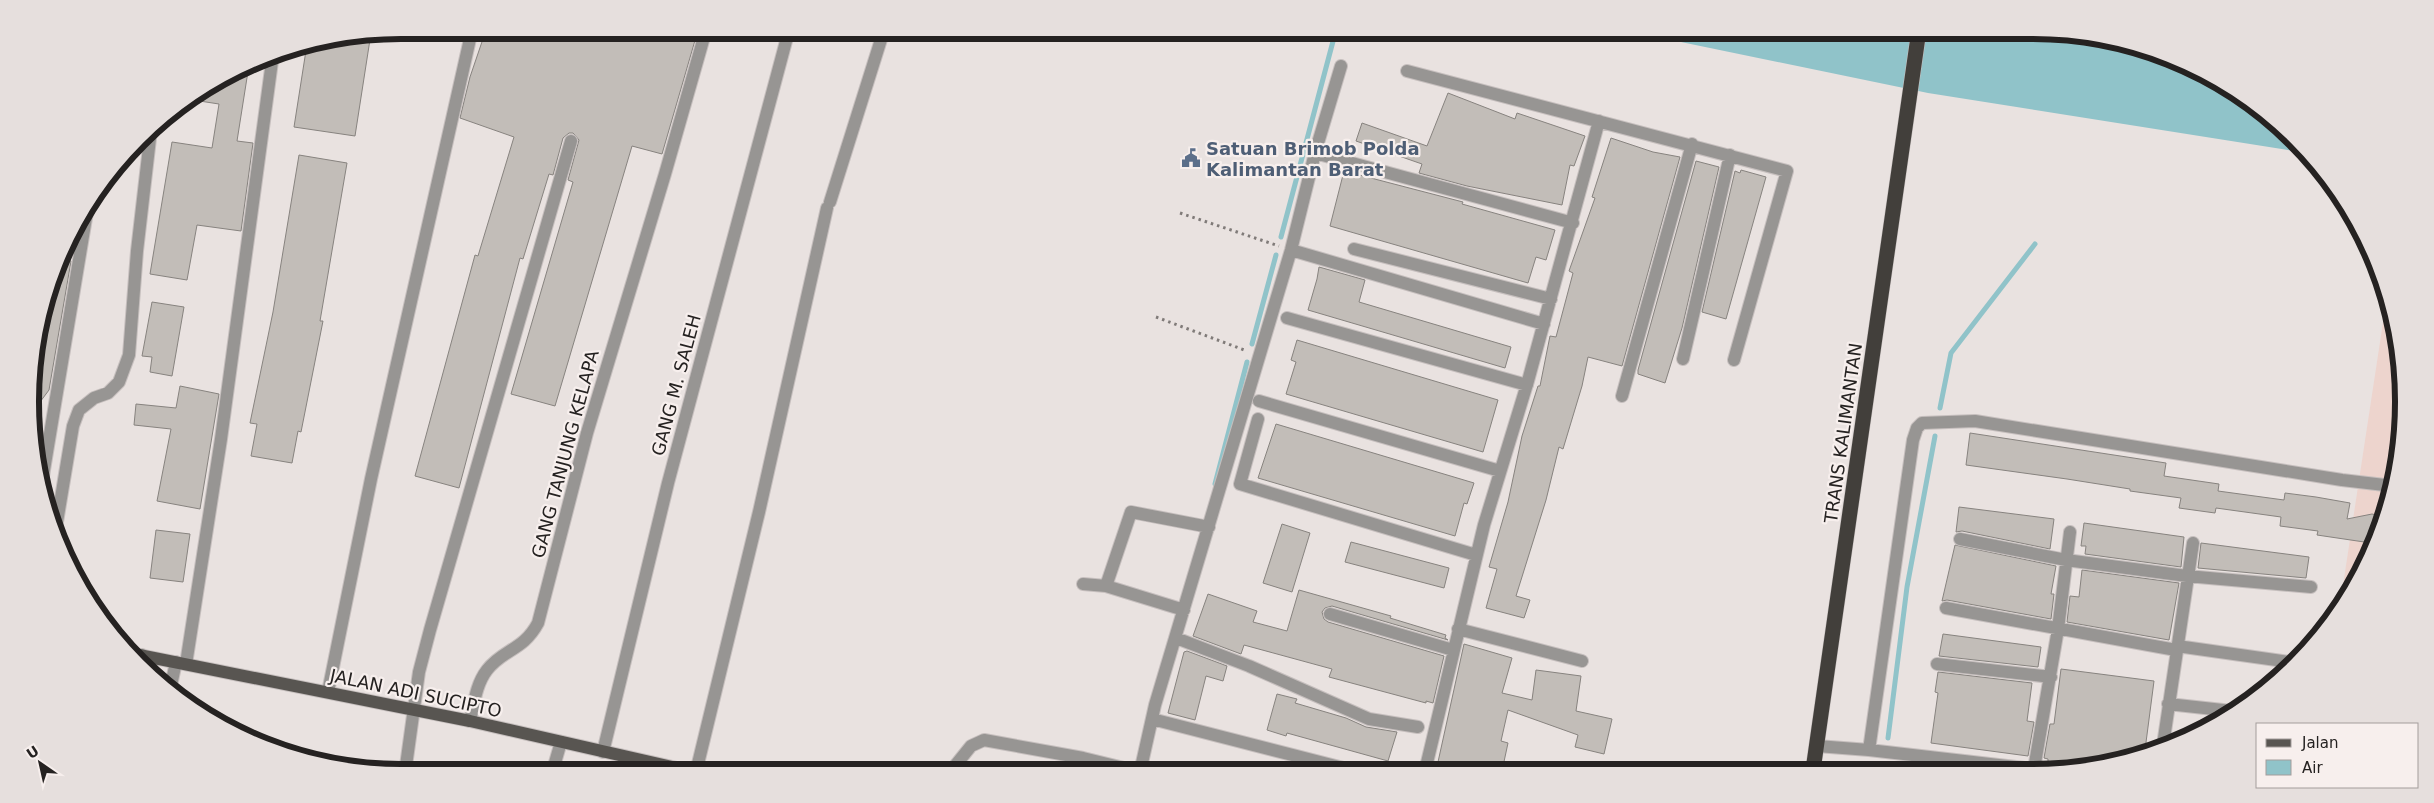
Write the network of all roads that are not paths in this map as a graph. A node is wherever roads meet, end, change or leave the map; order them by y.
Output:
1 (470, 39) edge
2 (703, 39) edge
3 (787, 39) edge
4 (881, 39) edge
5 (1918, 39) edge
6 (272, 63) edge
7 (1341, 66) dead end
8 (1407, 71) dead end
9 (1599, 121) junction
10 (150, 140) edge
11 (571, 142) dead end
12 (1692, 144) junction
13 (1315, 153) junction
14 (1730, 155) junction
15 (1572, 223) junction
16 (85, 224) edge
17 (1354, 249) dead end
18 (1291, 250) junction
19 (1551, 300) junction
20 (1287, 318) dead end
21 (1544, 324) junction
22 (1683, 359) dead end
23 (1734, 360) dead end
24 (1527, 385) junction
25 (1622, 396) dead end
26 (1259, 401) dead end
27 (1258, 419) dead end
28 (45, 465) edge
29 (1500, 471) junction
30 (2385, 485) edge
31 (58, 517) edge
32 (1209, 527) junction
33 (2070, 532) dead end
34 (1960, 539) dead end
35 (2192, 543) dead end
36 (1476, 556) junction
37 (2066, 560) junction
38 (2187, 576) junction
39 (1083, 584) dead end
40 (1106, 586) junction
41 (2311, 587) dead end
42 (1946, 608) dead end
43 (1184, 610) junction
44 (1330, 614) dead end
45 (1458, 629) junction
46 (2058, 629) junction
47 (1176, 638) junction
48 (2176, 648) junction
49 (1453, 650) junction
50 (146, 659) edge
51 (1582, 661) dead end
52 (2285, 661) edge
53 (181, 663) junction
54 (1937, 664) dead end
55 (2051, 677) junction
56 (173, 683) edge
57 (328, 692) junction
58 (2168, 704) junction
59 (415, 710) junction
60 (2223, 710) edge
61 (1152, 719) junction
62 (470, 721) junction
63 (1418, 728) dead end
64 (2164, 740) edge
65 (562, 742) junction
66 (1817, 746) junction
67 (1869, 750) junction
68 (603, 752) junction
69 (406, 764) edge
70 (555, 764) edge
71 (658, 764) edge
72 (697, 764) edge
73 (956, 764) edge
74 (1105, 764) edge
75 (1142, 764) edge
76 (1328, 764) edge
77 (1427, 764) edge
78 (1814, 764) edge
79 (1994, 764) edge
80 (2039, 764) edge

1 - 57 street
2 - 62 street, GANG TANJUNG KELAPA
3 - 68 street, GANG M. SALEH
4 - 72 street
5 - 66 highway, TRANS KALIMANTAN
6 - 53 street
7 - 13 street
8 - 9 street
9 - 12 street
9 - 15 street
10 - 31 street
11 - 59 street
12 - 14 street
12 - 25 street
13 - 15 street
13 - 18 street
14 - 22 street
14 - 23 street
15 - 19 street
16 - 28 street
17 - 19 street
18 - 21 street
18 - 32 street
19 - 21 street
20 - 24 street
21 - 24 street
24 - 29 street
26 - 29 street
27 - 36 street
29 - 36 street
30 - 67 street
32 - 40 street
32 - 43 street
33 - 37 street
34 - 37 street
35 - 38 street
36 - 45 street
37 - 38 street
37 - 46 street
38 - 41 street
38 - 48 street
39 - 40 street
40 - 43 street
42 - 46 street
43 - 47 street
44 - 49 street
45 - 49 street
45 - 51 street
46 - 48 street
46 - 55 street
47 - 61 street
47 - 63 street
48 - 52 street
48 - 58 street
49 - 77 street
50 - 53 main road, JALAN ADI SUCIPTO
53 - 56 street
53 - 57 main road, JALAN ADI SUCIPTO
54 - 55 street
55 - 80 street
57 - 59 main road, JALAN ADI SUCIPTO
58 - 60 street
58 - 64 street
59 - 62 main road, JALAN ADI SUCIPTO
59 - 69 street
61 - 75 street
61 - 76 street
62 - 65 main road, JALAN ADI SUCIPTO
65 - 68 main road, JALAN ADI SUCIPTO
65 - 70 street
66 - 67 street
66 - 78 highway, TRANS KALIMANTAN
67 - 79 street
68 - 71 main road, JALAN ADI SUCIPTO
73 - 74 street

